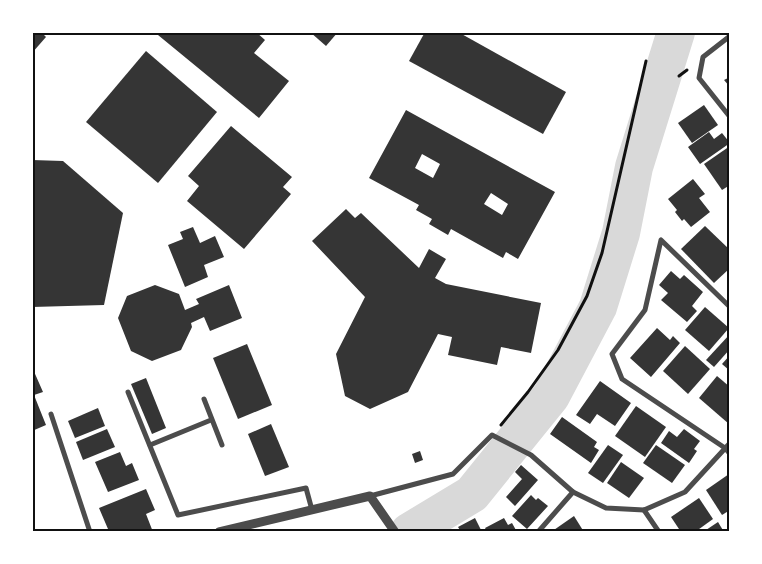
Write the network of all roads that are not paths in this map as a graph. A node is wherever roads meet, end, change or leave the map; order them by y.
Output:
1 (730, 36) edge
2 (730, 117) edge
3 (730, 308) edge
4 (128, 392) dead end
5 (204, 398) dead end
6 (51, 414) dead end
7 (212, 420) junction
8 (730, 443) edge
9 (150, 445) junction
10 (222, 445) dead end
11 (725, 448) junction
12 (730, 454) edge
13 (573, 492) junction
14 (370, 496) junction
15 (312, 510) junction
16 (644, 510) junction
17 (90, 532) edge
18 (219, 532) edge
19 (395, 532) edge
20 (538, 532) edge
21 (659, 532) edge

1 - 2 street
3 - 11 street
4 - 9 street
5 - 7 street
6 - 17 street
7 - 9 street
7 - 10 street
8 - 11 street
9 - 15 street
11 - 12 street
11 - 16 street
13 - 14 street
13 - 16 street
13 - 20 street
14 - 15 street
14 - 19 street
15 - 18 street
16 - 21 street

